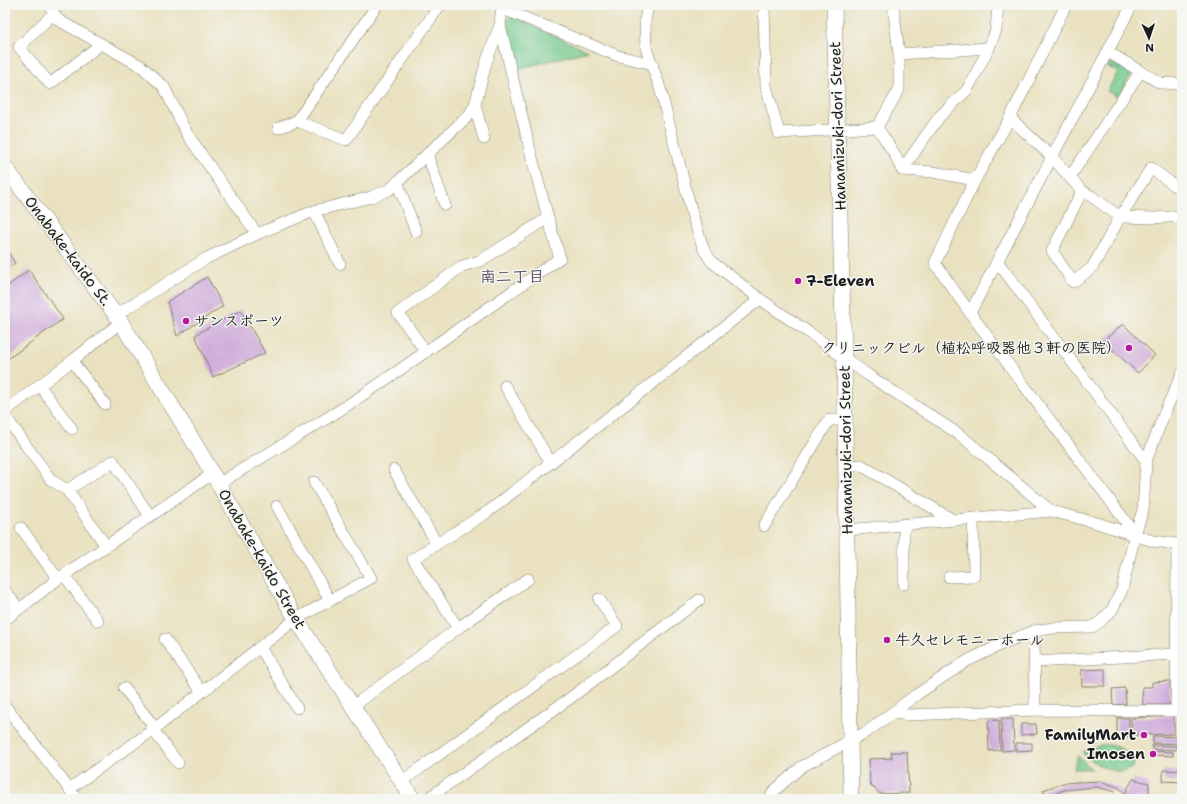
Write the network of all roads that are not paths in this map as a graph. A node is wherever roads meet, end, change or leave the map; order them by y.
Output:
1 (377, 5) edge
2 (440, 5) edge
3 (648, 5) edge
4 (764, 5) edge
5 (834, 5) edge
6 (893, 5) edge
7 (998, 5) edge
8 (1132, 5) edge
9 (502, 6) edge
10 (1061, 6) edge
11 (51, 9) edge
12 (500, 25) junction
13 (101, 44) junction
14 (989, 48) junction
15 (1108, 52) junction
16 (899, 54) junction
17 (652, 64) junction
18 (1140, 72) junction
19 (1182, 84) edge
20 (475, 104) junction
21 (1010, 118) junction
22 (297, 121) junction
23 (877, 127) junction
24 (278, 128) dead end
25 (839, 130) junction
26 (484, 139) dead end
27 (426, 154) junction
28 (1051, 156) junction
29 (902, 170) junction
30 (6, 171) edge
31 (1070, 177) junction
32 (975, 180) junction
33 (397, 182) junction
34 (1082, 191) junction
35 (1182, 191) edge
36 (445, 204) dead end
37 (314, 211) junction
38 (1182, 216) edge
39 (1120, 217) junction
40 (548, 218) junction
41 (416, 232) dead end
42 (257, 234) junction
43 (997, 261) junction
44 (340, 264) dead end
45 (760, 299) junction
46 (970, 312) junction
47 (119, 319) junction
48 (426, 352) junction
49 (844, 357) junction
50 (72, 361) junction
51 (1182, 374) edge
52 (39, 385) junction
53 (505, 386) dead end
54 (105, 404) dead end
55 (5, 411) edge
56 (5, 416) edge
57 (845, 420) junction
58 (72, 429) dead end
59 (1146, 461) junction
60 (551, 463) junction
61 (846, 466) junction
62 (394, 470) dead end
63 (215, 479) junction
64 (314, 482) dead end
65 (67, 490) junction
66 (277, 506) dead end
67 (1051, 511) junction
68 (150, 516) junction
69 (973, 518) junction
70 (953, 520) junction
71 (904, 524) junction
72 (764, 526) dead end
73 (21, 528) dead end
74 (847, 530) junction
75 (1135, 534) junction
76 (437, 544) junction
77 (106, 546) junction
78 (61, 577) junction
79 (949, 577) dead end
80 (528, 579) dead end
81 (904, 584) dead end
82 (5, 591) edge
83 (599, 599) dead end
84 (699, 600) dead end
85 (330, 601) junction
86 (19, 609) junction
87 (296, 619) junction
88 (5, 620) edge
89 (98, 621) dead end
90 (458, 628) junction
91 (1034, 631) junction
92 (165, 639) dead end
93 (260, 647) junction
94 (1176, 654) junction
95 (1034, 662) junction
96 (124, 688) dead end
97 (202, 692) junction
98 (5, 706) edge
99 (352, 707) junction
100 (297, 708) dead end
101 (1034, 710) junction
102 (893, 713) junction
103 (154, 729) junction
104 (850, 740) junction
105 (178, 763) dead end
106 (401, 782) junction
107 (69, 789) junction
108 (77, 799) edge
109 (413, 799) edge
110 (427, 799) edge
111 (769, 799) edge
112 (851, 799) edge

1 - 22 street
2 - 22 street
3 - 17 street
4 - 25 street
5 - 25 street, Hanamizuki-dori Street
6 - 16 street
7 - 14 street
8 - 15 street
9 - 12 street
9 - 17 street
10 - 21 street
11 - 13 street
11 - 13 street
12 - 20 street
12 - 40 street
13 - 42 street
14 - 16 street
14 - 29 street
15 - 18 street
15 - 28 street
16 - 23 street
17 - 45 street
18 - 19 street
18 - 31 street
20 - 26 street
20 - 27 street
21 - 28 street
21 - 32 street
22 - 24 street
23 - 25 street
23 - 29 street
25 - 49 street, Hanamizuki-dori Street
27 - 33 street
27 - 36 street
28 - 31 street
28 - 43 street
29 - 32 street
30 - 47 street, Onabake-kaido St.
31 - 34 street
32 - 46 street
33 - 37 street
33 - 41 street
34 - 39 street
34 - 39 street
35 - 39 street
37 - 42 street
37 - 44 street
38 - 39 street
40 - 48 street
40 - 48 street
42 - 47 street
43 - 46 street
43 - 59 street
45 - 49 street
45 - 60 street
46 - 75 street
47 - 50 street
47 - 63 street, Onabake-kaido Street
48 - 63 street
49 - 57 street, Hanamizuki-dori Street
49 - 67 street
50 - 52 street
50 - 54 street
51 - 59 street
52 - 55 street
52 - 58 street
53 - 60 street
56 - 65 street
57 - 61 street, Hanamizuki-dori Street
57 - 72 street
59 - 75 street
60 - 76 street
61 - 70 street
61 - 74 street, Hanamizuki-dori Street
62 - 76 street
63 - 68 street
63 - 87 street, Onabake-kaido Street
64 - 85 street
65 - 68 street
65 - 77 street
66 - 85 street
67 - 69 street
67 - 75 street
68 - 77 street
69 - 70 street
69 - 79 street
70 - 71 street
71 - 74 street
71 - 81 street
73 - 78 street
74 - 104 street, Hanamizuki-dori Street
75 - 91 street
75 - 94 street
76 - 90 street
77 - 78 street
78 - 86 street
78 - 89 street
80 - 90 street
82 - 86 street
83 - 106 street
84 - 110 street
85 - 87 street
86 - 88 street
87 - 93 street
87 - 99 street, Onabake-kaido Street
90 - 99 street
91 - 95 street
91 - 102 street
92 - 97 street
93 - 97 street
93 - 100 street
94 - 95 street
94 - 101 street
95 - 101 street
96 - 103 street
97 - 103 street
98 - 107 street
99 - 106 street, Onabake-kaido Street
101 - 102 street
102 - 104 street
103 - 105 street
103 - 107 street
104 - 111 street
104 - 112 street, Hanamizuki-dori Street
106 - 109 street, Onabake-kaido Street
107 - 108 street

